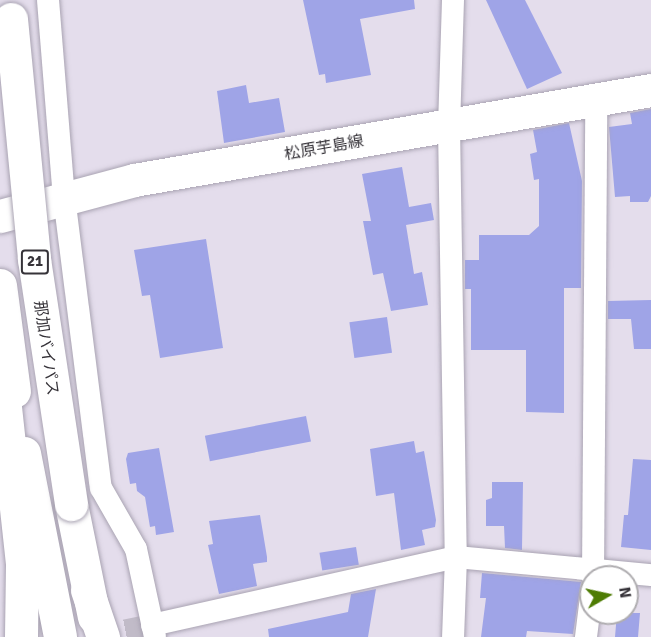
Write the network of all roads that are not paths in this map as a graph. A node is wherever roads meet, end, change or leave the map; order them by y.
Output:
1 (48, 0) edge
2 (453, 0) edge
3 (10, 6) edge
4 (651, 90) edge
5 (596, 100) junction
6 (449, 126) junction
7 (64, 197) junction
8 (0, 216) edge
9 (0, 285) edge
10 (0, 361) edge
11 (26, 511) junction
12 (456, 557) junction
13 (594, 565) edge
14 (579, 571) edge
15 (87, 590) junction
16 (153, 631) edge
17 (21, 637) edge
18 (60, 637) edge
19 (99, 637) edge
20 (103, 637) edge
21 (453, 637) edge

1 - 7 street
2 - 6 street
3 - 15 main road, 那加バイパス / 21, bridge
4 - 5 main road, 松原芋島線
5 - 6 main road, 松原芋島線
5 - 13 street
6 - 7 main road, 松原芋島線
6 - 12 street
7 - 8 main road, 松原芋島線
7 - 16 street
9 - 11 main road, 21
10 - 11 main road
11 - 17 main road
11 - 18 main road, 21
12 - 14 street
12 - 16 street
12 - 21 street
15 - 19 main road, 那加バイパス / 21
15 - 20 main road

